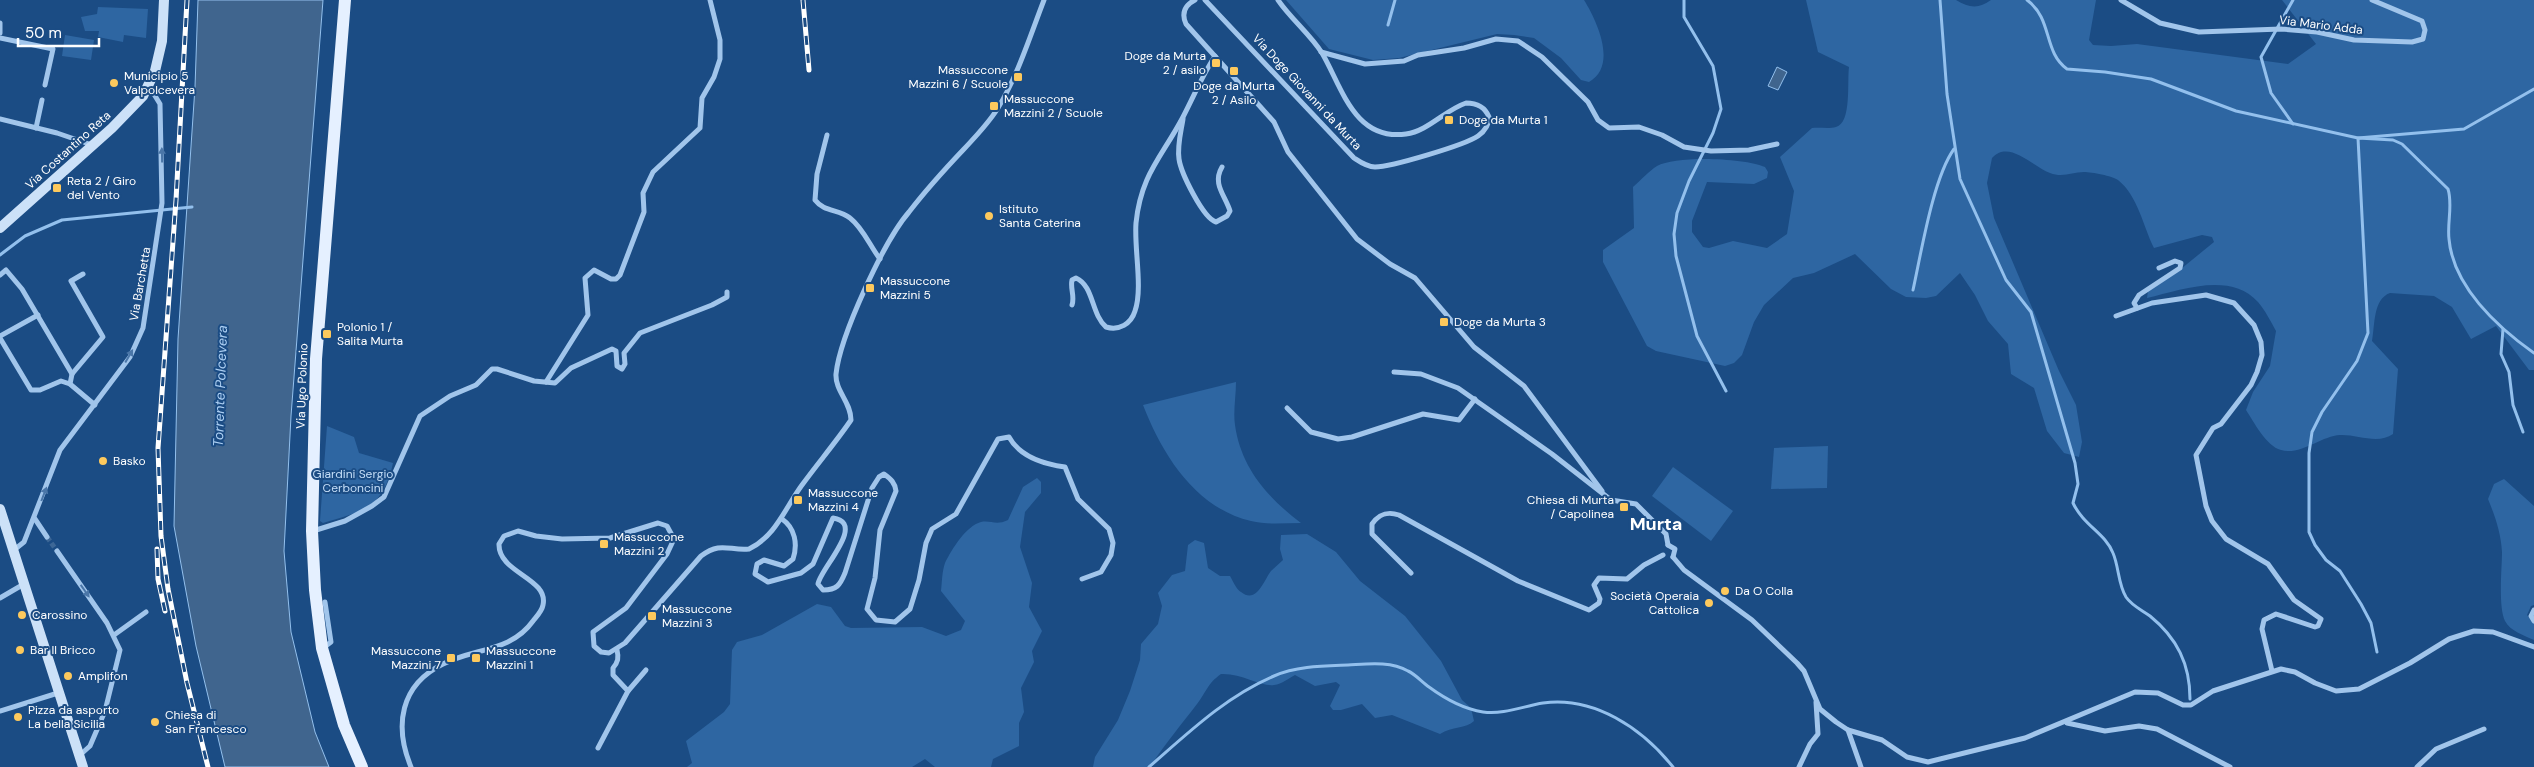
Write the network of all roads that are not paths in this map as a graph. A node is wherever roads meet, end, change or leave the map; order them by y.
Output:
1 (164, 0) edge
2 (345, 0) edge
3 (710, 0) edge
4 (1044, 0) edge
5 (1195, 0) edge
6 (1205, 0) edge
7 (1278, 0) edge
8 (2121, 0) edge
9 (2372, 0) edge
10 (0, 23) edge
11 (0, 33) edge
12 (0, 38) edge
13 (1321, 52) junction
14 (1215, 56) junction
15 (45, 85) dead end
16 (150, 86) junction
17 (42, 100) dead end
18 (1184, 116) junction
19 (0, 120) edge
20 (36, 128) junction
21 (827, 134) dead end
22 (1777, 144) dead end
23 (92, 145) junction
24 (1222, 167) dead end
25 (0, 228) edge
26 (880, 259) junction
27 (2159, 268) dead end
28 (83, 274) dead end
29 (0, 275) edge
30 (727, 292) dead end
31 (1072, 305) dead end
32 (2137, 308) junction
33 (38, 315) junction
34 (2116, 316) dead end
35 (0, 337) edge
36 (1394, 372) dead end
37 (72, 374) junction
38 (546, 382) junction
39 (70, 384) junction
40 (1475, 399) junction
41 (95, 405) junction
42 (1287, 408) dead end
43 (1602, 491) junction
44 (0, 508) edge
45 (35, 519) junction
46 (782, 519) junction
47 (3, 526) edge
48 (312, 531) junction
49 (47, 537) tunnel mouth
50 (1668, 545) junction
51 (14, 551) junction
52 (57, 551) tunnel mouth
53 (1663, 555) junction
54 (1673, 557) junction
55 (1411, 573) dead end
56 (1082, 579) dead end
57 (24, 584) junction
58 (0, 598) edge
59 (325, 602) dead end
60 (2534, 610) edge
61 (146, 612) dead end
62 (2534, 622) edge
63 (114, 635) junction
64 (2534, 647) edge
65 (322, 648) junction
66 (617, 650) junction
67 (646, 670) dead end
68 (2272, 670) junction
69 (628, 692) junction
70 (58, 693) junction
71 (1815, 699) junction
72 (0, 711) edge
73 (2066, 722) junction
74 (2484, 729) dead end
75 (1848, 730) junction
76 (598, 748) dead end
77 (80, 755) junction
78 (1929, 765) edge
79 (83, 767) edge
80 (362, 767) edge
81 (411, 767) edge
82 (1799, 767) edge
83 (1861, 767) edge
84 (2230, 767) edge
85 (2417, 767) edge

1 - 16 main road, Via Costantino Reta
2 - 48 main road, Via Ugo Polonio
3 - 38 street
4 - 26 street
5 - 14 street
6 - 13 street, Via Doge Giovanni da Murta
7 - 13 street, Via Doge Giovanni da Murta
8 - 9 street, Via Mario Adda
10 - 11 street
12 - 15 street
13 - 22 street
14 - 18 street
14 - 43 street
16 - 23 main road, Via Costantino Reta
41 -> 16 street, Via Barchetta
17 - 20 street
18 - 24 street
18 - 31 street
19 - 20 street
20 - 23 street
21 - 26 street
23 - 25 main road, Via Costantino Reta
26 - 46 street
27 - 32 street
28 - 37 street
29 - 33 street
30 - 38 street
32 - 34 street
32 - 68 street
33 - 35 street
33 - 37 street
35 - 39 street
36 - 40 street
37 - 39 street
38 - 48 street
39 - 41 street
40 - 42 street
40 - 43 street
45 -> 41 street, Via Barchetta
43 - 50 street
44 - 47 main road
45 - 49 street
45 - 51 street, Via Barchetta
46 - 56 street
46 - 66 street
47 - 51 main road
48 - 65 main road, Via Ugo Polonio
50 - 53 street
50 - 54 street
51 - 57 main road
52 -> 63 street
53 - 54 street
53 - 55 street
54 - 71 street
57 - 58 street
57 - 70 main road
59 - 65 street
60 - 62 street
61 - 63 street
63 - 77 street
64 - 68 street
65 - 80 main road, Via Ugo Polonio
66 - 69 street
66 - 81 street
67 - 69 street
68 - 73 street
69 - 76 street
70 - 72 street
70 - 77 main road
71 - 75 street
71 - 82 street
73 - 78 street
73 - 84 street
74 - 85 street
75 - 78 street
75 - 83 street
77 - 79 main road

